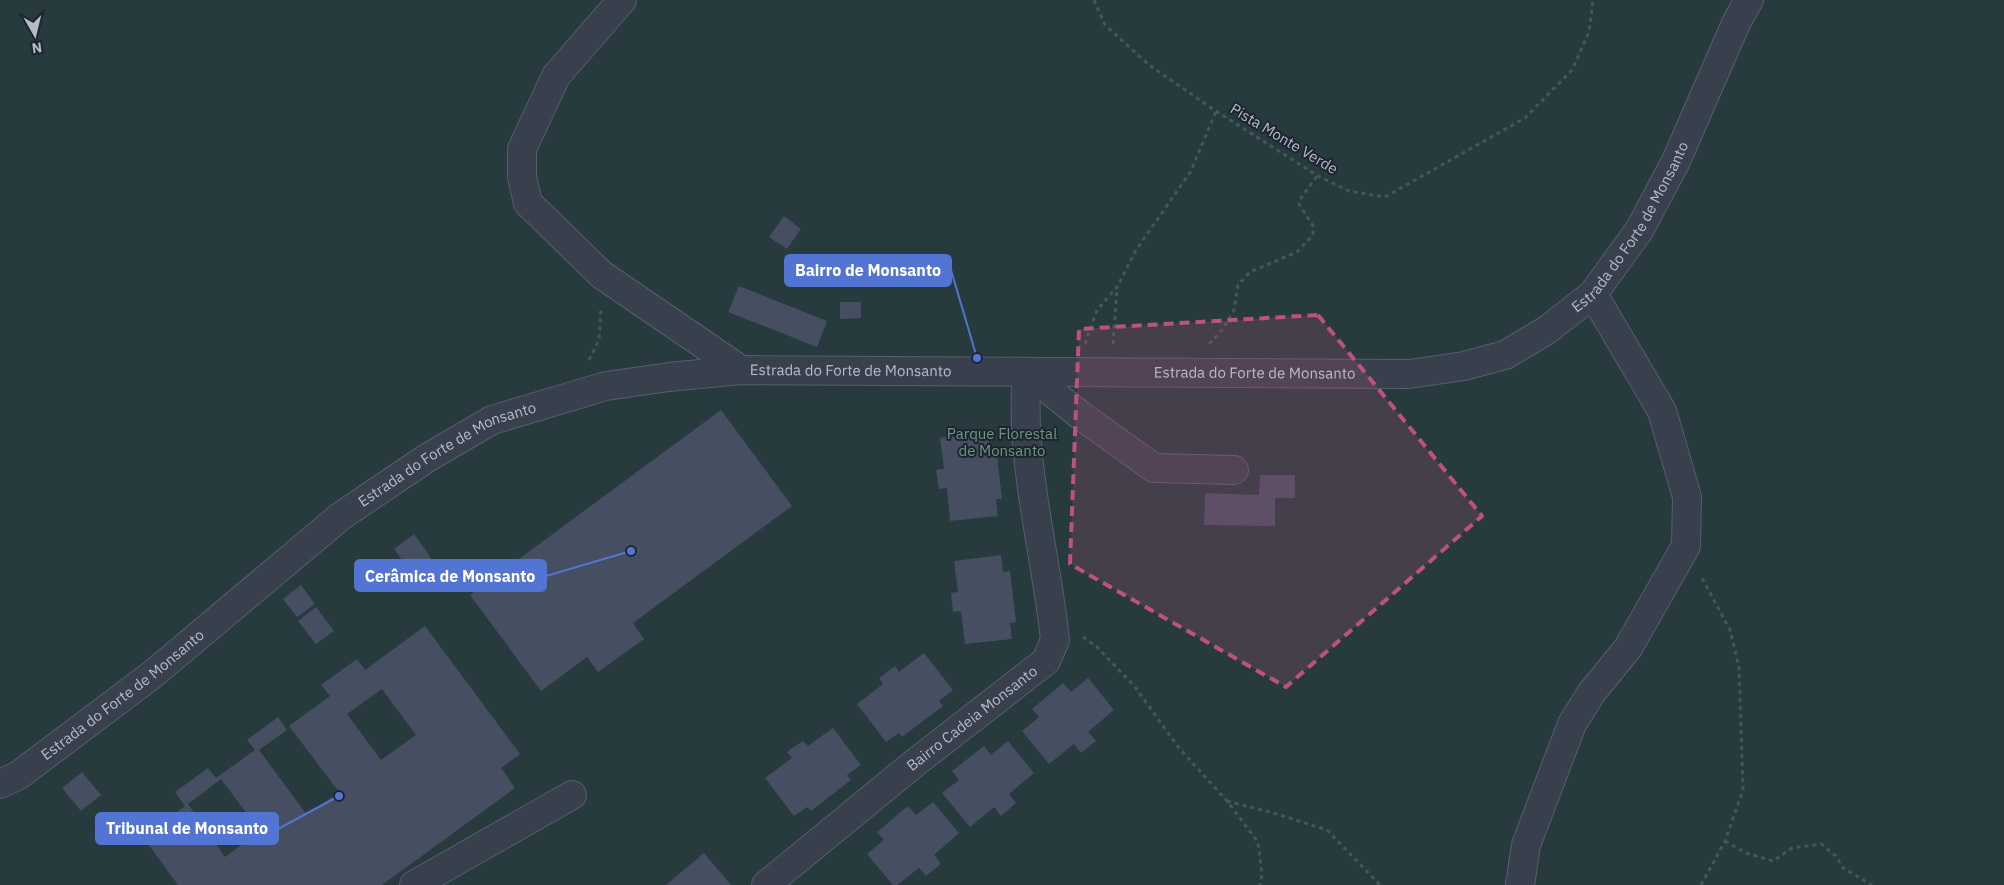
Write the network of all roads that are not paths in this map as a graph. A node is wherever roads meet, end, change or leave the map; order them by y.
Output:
1 (622, 0) edge
2 (1749, 0) edge
3 (1593, 294) junction
4 (741, 370) junction
5 (1027, 372) junction
6 (1234, 470) dead end
7 (0, 784) edge
8 (572, 795) dead end
9 (414, 885) edge
10 (766, 885) edge
11 (1520, 885) edge

1 - 4 street
2 - 3 street, Estrada do Forte de Monsanto
3 - 5 street, Estrada do Forte de Monsanto
3 - 11 street
4 - 5 street, Estrada do Forte de Monsanto
4 - 7 street, Estrada do Forte de Monsanto
5 - 6 street
5 - 10 street, Bairro Cadeia Monsanto
8 - 9 street

